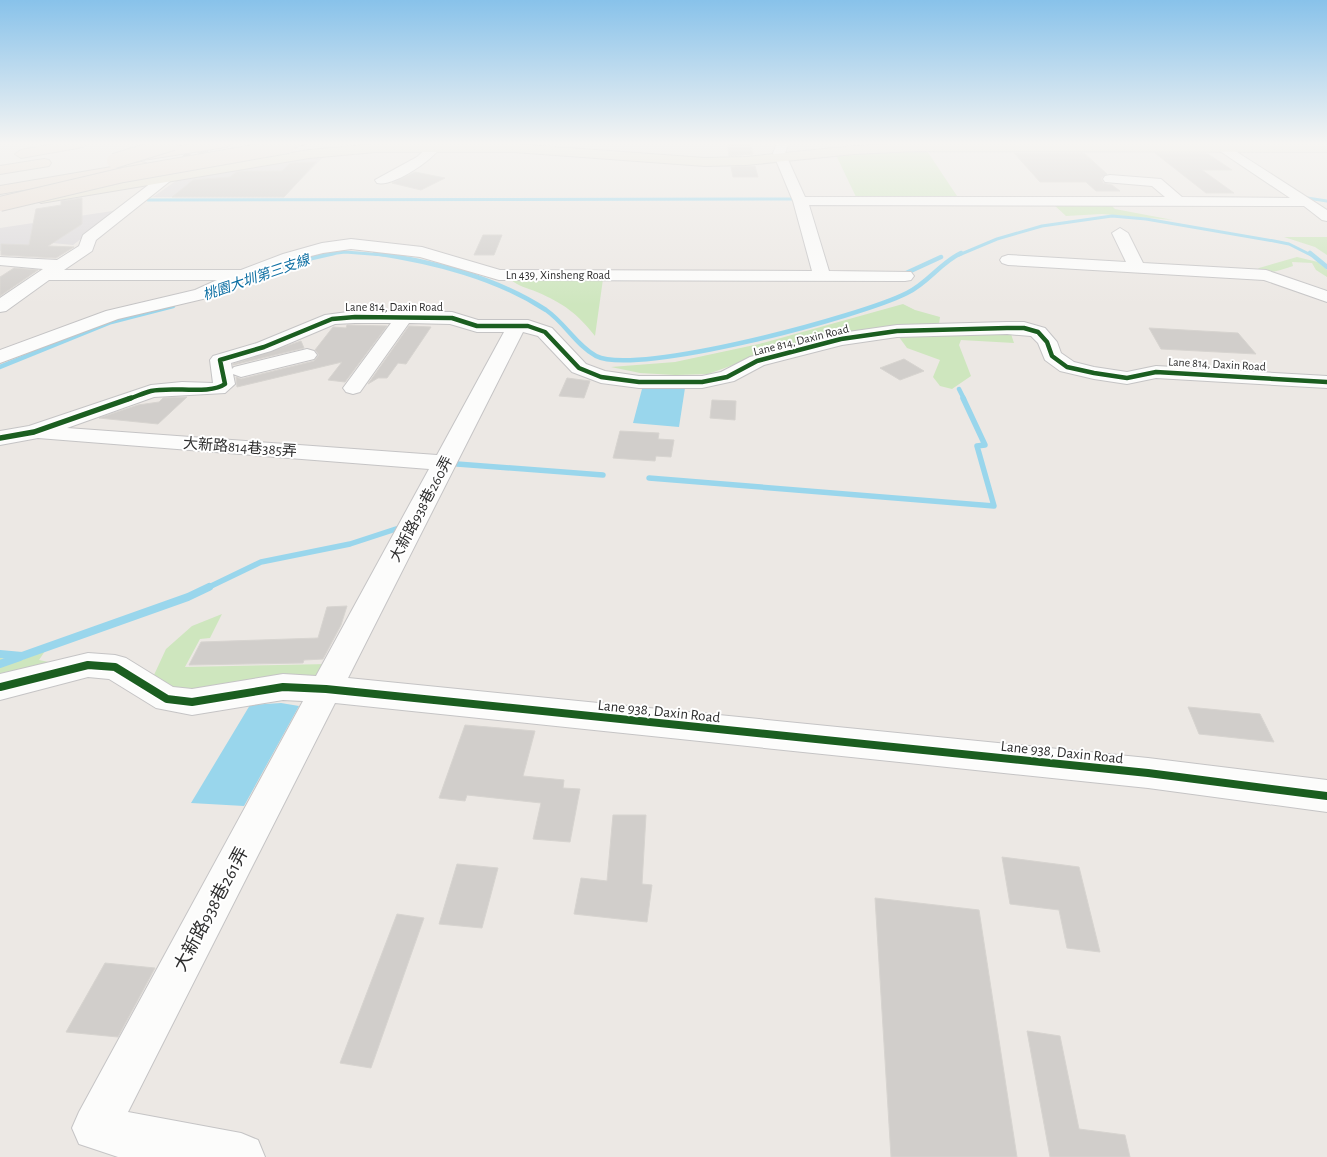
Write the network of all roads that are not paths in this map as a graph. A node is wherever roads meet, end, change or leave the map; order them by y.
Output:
1 (19, 197) edge
2 (33, 197) edge
3 (42, 197) edge
4 (143, 197) edge
5 (798, 197) edge
6 (1173, 197) edge
7 (1299, 197) edge
8 (0, 200) edge
9 (800, 201) junction
10 (1178, 201) junction
11 (1307, 202) junction
12 (0, 205) edge
13 (1327, 217) edge
14 (1120, 233) dead end
15 (1008, 260) dead end
16 (2, 261) dead end
17 (60, 265) junction
18 (1137, 267) junction
19 (44, 275) junction
20 (243, 275) junction
21 (822, 276) junction
22 (905, 276) dead end
23 (1327, 296) edge
24 (4, 301) edge
25 (403, 319) junction
26 (516, 327) junction
27 (307, 356) dead end
28 (0, 357) edge
29 (223, 375) junction
30 (1327, 382) edge
31 (353, 388) dead end
32 (34, 432) junction
33 (0, 438) edge
34 (446, 463) junction
35 (0, 688) edge
36 (326, 689) junction
37 (1327, 796) edge
38 (145, 1149) edge
39 (242, 1157) edge

1 - 8 main road
2 - 12 highway, bridge
3 - 12 main road
4 - 17 street
5 - 9 street
6 - 10 street
7 - 11 street
9 - 10 street
9 - 21 street
10 - 11 street
11 - 13 street
14 - 18 street
15 - 18 street
16 - 17 street
17 - 19 street
18 - 23 street
19 - 20 street
19 - 24 street
20 - 21 street, Ln 439, Xinsheng Road
20 - 28 street, Ln 439, Xinsheng Road
21 - 22 street, Ln 439, Xinsheng Road
25 - 26 street, Lane 814, Daxin Road
25 - 29 street, Lane 814, Daxin Road
25 - 31 street
26 - 30 street, Lane 814, Daxin Road
26 - 34 street, 大新路938巷260弄
27 - 29 street
29 - 32 street, Lane 814, Daxin Road
32 - 33 street, Lane 814, Daxin Road
32 - 34 street, 大新路814巷385弄
34 - 36 street, 大新路938巷260弄
35 - 36 street, Lane 938, Daxin Road
36 - 37 street, Lane 938, Daxin Road
36 - 38 street, 大新路938巷261弄
38 - 39 street

